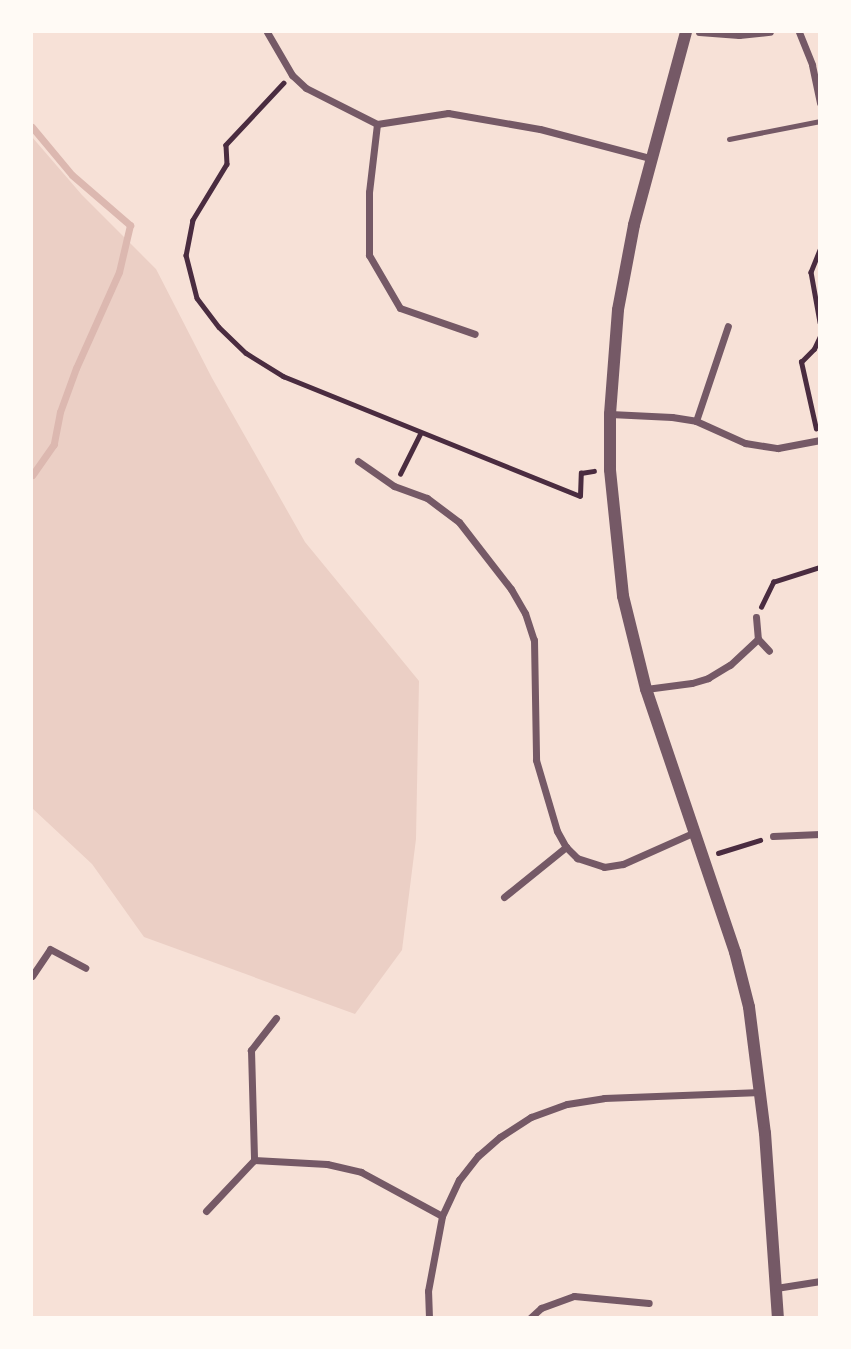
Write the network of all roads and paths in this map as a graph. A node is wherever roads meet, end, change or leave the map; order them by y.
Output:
1 (267, 32) edge
2 (686, 32) edge
3 (699, 32) edge
4 (770, 32) edge
5 (799, 32) edge
6 (292, 75) junction
7 (820, 103) edge
8 (820, 121) edge
9 (377, 124) junction
10 (729, 139) dead end
11 (650, 159) junction
12 (820, 250) edge
13 (820, 322) edge
14 (728, 326) dead end
15 (475, 334) dead end
16 (820, 337) edge
17 (610, 414) junction
18 (696, 421) junction
19 (420, 434) junction
20 (819, 440) edge
21 (358, 461) dead end
22 (594, 471) dead end
23 (394, 486) junction
24 (820, 567) edge
25 (756, 617) joint
26 (758, 639) junction
27 (769, 650) dead end
28 (646, 689) junction
29 (696, 832) junction
30 (820, 834) edge
31 (774, 836) joint
32 (566, 847) junction
33 (704, 857) junction
34 (504, 898) dead end
35 (85, 968) dead end
36 (32, 976) edge
37 (276, 1018) dead end
38 (761, 1092) junction
39 (254, 1160) junction
40 (206, 1211) dead end
41 (442, 1216) junction
42 (820, 1281) edge
43 (776, 1288) junction
44 (649, 1303) dead end
45 (429, 1318) edge
46 (530, 1318) edge
47 (778, 1318) edge

1 - 6 street
2 - 11 street
3 - 4 street
5 - 7 street
6 - 9 street
6 - 19 path
8 - 10 lane
9 - 11 street
9 - 15 street
11 - 17 street
12 - 13 path
14 - 18 street
16 - 20 path
17 - 18 street
17 - 28 street
18 - 20 street
19 - 22 path
19 - 23 path
21 - 23 street
23 - 32 street
24 - 25 path
25 - 26 street
26 - 27 street
26 - 28 street
28 - 29 street
29 - 32 street
29 - 33 street
30 - 31 street
31 - 33 path
32 - 34 street
33 - 38 street
35 - 36 street
37 - 39 street
38 - 41 street
38 - 43 street
39 - 40 street
39 - 41 street
41 - 45 street
42 - 43 street
43 - 47 street
44 - 46 street

